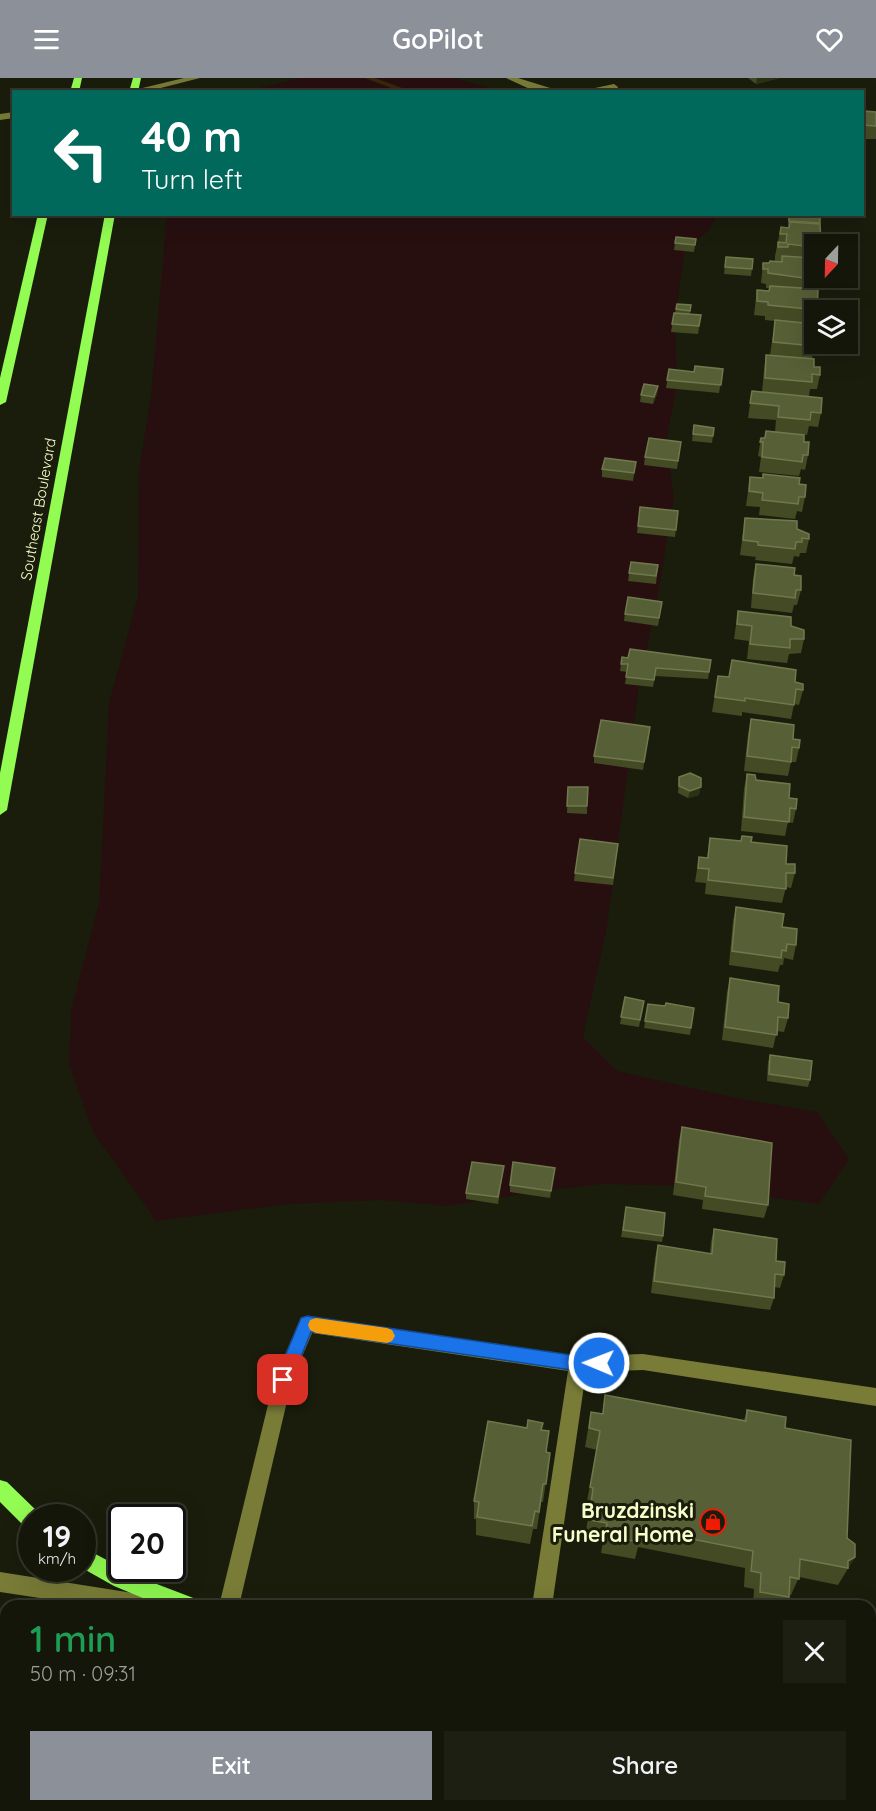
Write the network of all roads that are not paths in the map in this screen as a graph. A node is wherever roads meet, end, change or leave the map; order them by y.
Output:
1 (196, 78) edge
2 (510, 78) edge
3 (614, 87) dead end
4 (137, 90) edge
5 (548, 90) edge
6 (594, 90) edge
7 (43, 216) edge
8 (110, 216) edge
9 (0, 402) edge
10 (0, 810) edge
11 (578, 1364) junction
12 (876, 1397) edge
13 (0, 1489) edge
14 (18, 1506) edge
15 (96, 1566) edge
16 (0, 1582) edge
17 (114, 1600) edge
18 (171, 1600) edge
19 (230, 1600) edge
20 (543, 1600) edge

1 - 4 street
2 - 5 street
3 - 6 street
7 - 9 main road
8 - 10 main road, Southeast Boulevard
11 - 12 street
11 - 19 street
11 - 20 street
13 - 14 main road
15 - 18 main road
16 - 17 street

